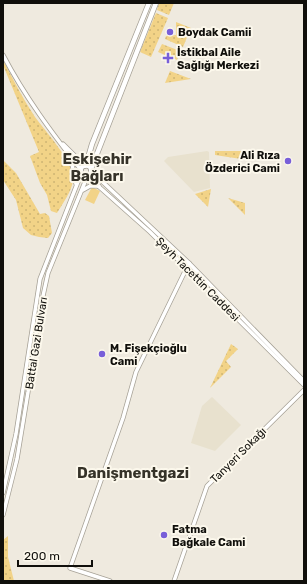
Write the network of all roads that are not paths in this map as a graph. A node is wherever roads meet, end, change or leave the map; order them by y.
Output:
1 (149, 3) edge
2 (156, 3) edge
3 (3, 55) edge
4 (57, 139) junction
5 (69, 155) junction
6 (85, 166) junction
7 (91, 170) junction
8 (81, 172) junction
9 (88, 177) junction
10 (99, 186) junction
11 (76, 189) junction
12 (82, 191) junction
13 (189, 263) junction
14 (186, 268) junction
15 (304, 380) edge
16 (304, 385) edge
17 (304, 390) edge
18 (3, 493) edge
19 (3, 515) edge
20 (110, 581) edge
21 (174, 581) edge

1 - 6 main road
2 - 7 main road
3 - 4 street
4 - 5 street
4 - 6 street
5 - 8 street
5 - 11 street
6 - 7 main road
6 - 8 main road
7 - 9 main road
7 - 13 street, Şeyh Tacettin Caddesi
8 - 9 main road
8 - 11 street, Battal Gazi Bulvarı
9 - 10 street, Şeyh Tacettin Caddesi
9 - 12 street, Battal Gazi Bulvarı
10 - 12 street
10 - 14 street, Şeyh Tacettin Caddesi
11 - 18 street, Battal Gazi Bulvarı
12 - 19 street, Battal Gazi Bulvarı
13 - 14 street
13 - 15 street, Şeyh Tacettin Caddesi
14 - 16 street, Şeyh Tacettin Caddesi
14 - 20 street
17 - 21 street, Tanyeri Sokağı

